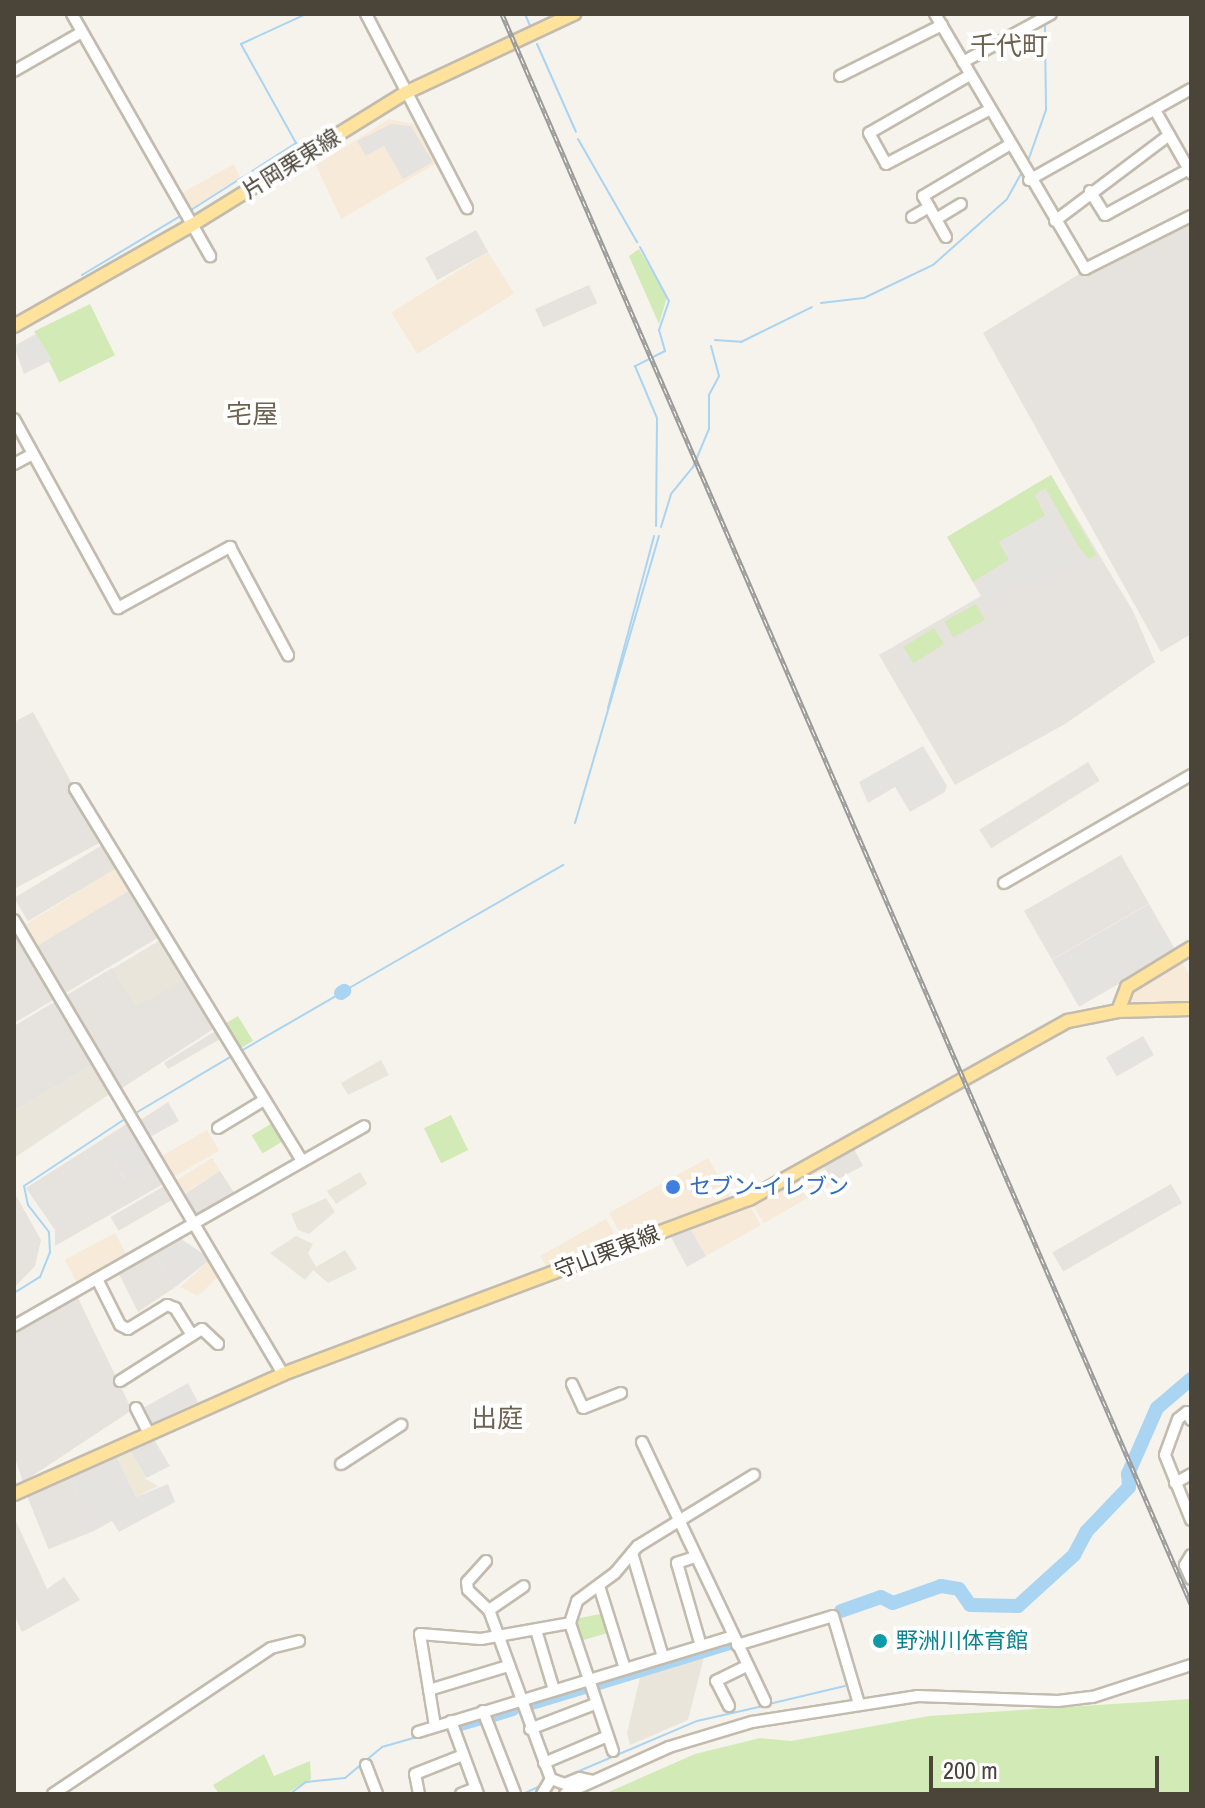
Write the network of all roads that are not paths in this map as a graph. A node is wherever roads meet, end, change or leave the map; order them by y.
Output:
1 (72, 14) edge
2 (366, 14) edge
3 (574, 14) edge
4 (935, 14) edge
5 (1051, 14) edge
6 (942, 25) junction
7 (82, 32) junction
8 (963, 62) junction
9 (14, 71) edge
10 (970, 75) junction
11 (840, 76) dead end
12 (1191, 89) edge
13 (405, 93) junction
14 (989, 110) junction
15 (1155, 110) junction
16 (1169, 135) junction
17 (1009, 145) junction
18 (1190, 171) edge
19 (1029, 180) junction
20 (1090, 191) junction
21 (961, 204) dead end
22 (929, 207) junction
23 (467, 208) dead end
24 (1191, 216) edge
25 (912, 217) dead end
26 (936, 219) junction
27 (1055, 221) junction
28 (192, 225) junction
29 (946, 237) dead end
30 (210, 256) dead end
31 (14, 326) edge
32 (14, 419) edge
33 (33, 454) junction
34 (14, 464) edge
35 (288, 655) dead end
36 (1191, 775) edge
37 (75, 789) dead end
38 (1004, 883) dead end
39 (14, 920) edge
40 (1191, 948) edge
41 (1191, 1009) edge
42 (1118, 1011) junction
43 (264, 1100) junction
44 (364, 1126) dead end
45 (218, 1128) dead end
46 (302, 1161) junction
47 (194, 1224) junction
48 (97, 1279) junction
49 (14, 1326) edge
50 (192, 1335) junction
51 (218, 1344) dead end
52 (283, 1374) junction
53 (120, 1381) dead end
54 (572, 1384) dead end
55 (621, 1393) dead end
56 (136, 1408) dead end
57 (1190, 1414) edge
58 (401, 1425) dead end
59 (149, 1433) junction
60 (642, 1442) dead end
61 (341, 1464) dead end
62 (1191, 1474) edge
63 (754, 1475) dead end
64 (1175, 1483) junction
65 (14, 1494) edge
66 (1190, 1517) edge
67 (679, 1524) junction
68 (632, 1553) junction
69 (1191, 1555) edge
70 (695, 1557) junction
71 (486, 1561) dead end
72 (1191, 1579) edge
73 (524, 1586) dead end
74 (599, 1586) junction
75 (489, 1610) junction
76 (570, 1623) junction
77 (536, 1630) junction
78 (500, 1637) junction
79 (735, 1640) junction
80 (299, 1641) dead end
81 (701, 1646) junction
82 (663, 1657) junction
83 (1191, 1665) edge
84 (508, 1666) junction
85 (747, 1666) junction
86 (625, 1669) junction
87 (587, 1680) junction
88 (429, 1690) junction
89 (554, 1690) junction
90 (519, 1700) junction
91 (765, 1701) dead end
92 (595, 1704) junction
93 (859, 1704) junction
94 (729, 1706) dead end
95 (483, 1711) junction
96 (451, 1721) junction
97 (435, 1726) junction
98 (530, 1729) junction
99 (418, 1732) dead end
100 (608, 1736) junction
101 (613, 1751) dead end
102 (463, 1755) junction
103 (544, 1763) junction
104 (366, 1765) dead end
105 (551, 1779) junction
106 (593, 1781) junction
107 (64, 1790) edge
108 (477, 1791) edge
109 (515, 1793) edge
110 (53, 1794) edge
111 (377, 1794) edge
112 (419, 1794) edge
113 (461, 1794) edge
114 (542, 1794) edge
115 (565, 1794) edge

1 - 7 street
2 - 13 street
3 - 13 main road, 片岡栗東線
4 - 6 street
5 - 8 street
6 - 8 street
6 - 11 street
7 - 9 street
7 - 28 street
8 - 10 street
10 - 14 street
10 - 14 street
12 - 15 street
13 - 23 street
13 - 28 main road, 片岡栗東線
14 - 17 street
15 - 16 street
15 - 19 street
16 - 18 street
16 - 20 street
17 - 19 street
17 - 22 street
18 - 20 street
19 - 27 street
20 - 27 street
21 - 26 street
22 - 25 street
22 - 26 street
24 - 27 street
26 - 29 street
28 - 30 street
28 - 31 main road, 片岡栗東線
32 - 33 street
33 - 34 street
33 - 35 street
36 - 38 street
37 - 43 street
39 - 47 street
40 - 42 main road
41 - 42 main road, 守山栗東線
42 - 52 main road, 守山栗東線
43 - 45 street
43 - 46 street
44 - 46 street
46 - 47 street
47 - 48 street
47 - 52 street
48 - 49 street
48 - 50 street
50 - 51 street
50 - 53 street
52 - 59 main road, 守山栗東線
54 - 55 street
56 - 59 street
57 - 64 street
58 - 61 street
59 - 65 main road, 守山栗東線
60 - 67 street
62 - 64 street
63 - 67 street
64 - 66 street
67 - 68 street
67 - 70 street
68 - 74 street
68 - 82 street
69 - 72 street
70 - 79 street
70 - 81 street
71 - 75 street
73 - 75 street
74 - 76 street
74 - 86 street
75 - 78 street
76 - 77 street
76 - 87 street
77 - 78 street
77 - 89 street
78 - 84 street
78 - 88 street
79 - 81 street
79 - 85 street
79 - 93 street
80 - 107 street
81 - 82 street
82 - 86 street
83 - 93 street
84 - 88 street
84 - 90 street
85 - 91 street
85 - 94 street
86 - 87 street
87 - 89 street
87 - 92 street
88 - 97 street
89 - 90 street
90 - 95 street
90 - 98 street
92 - 98 street
92 - 100 street
93 - 106 street
95 - 96 street
95 - 109 street
96 - 97 street
96 - 102 street
97 - 99 street
98 - 103 street
100 - 101 street
100 - 103 street
102 - 108 street
102 - 112 street
103 - 105 street
104 - 111 street
105 - 106 street
105 - 114 street
106 - 115 street
107 - 110 street
108 - 113 street

